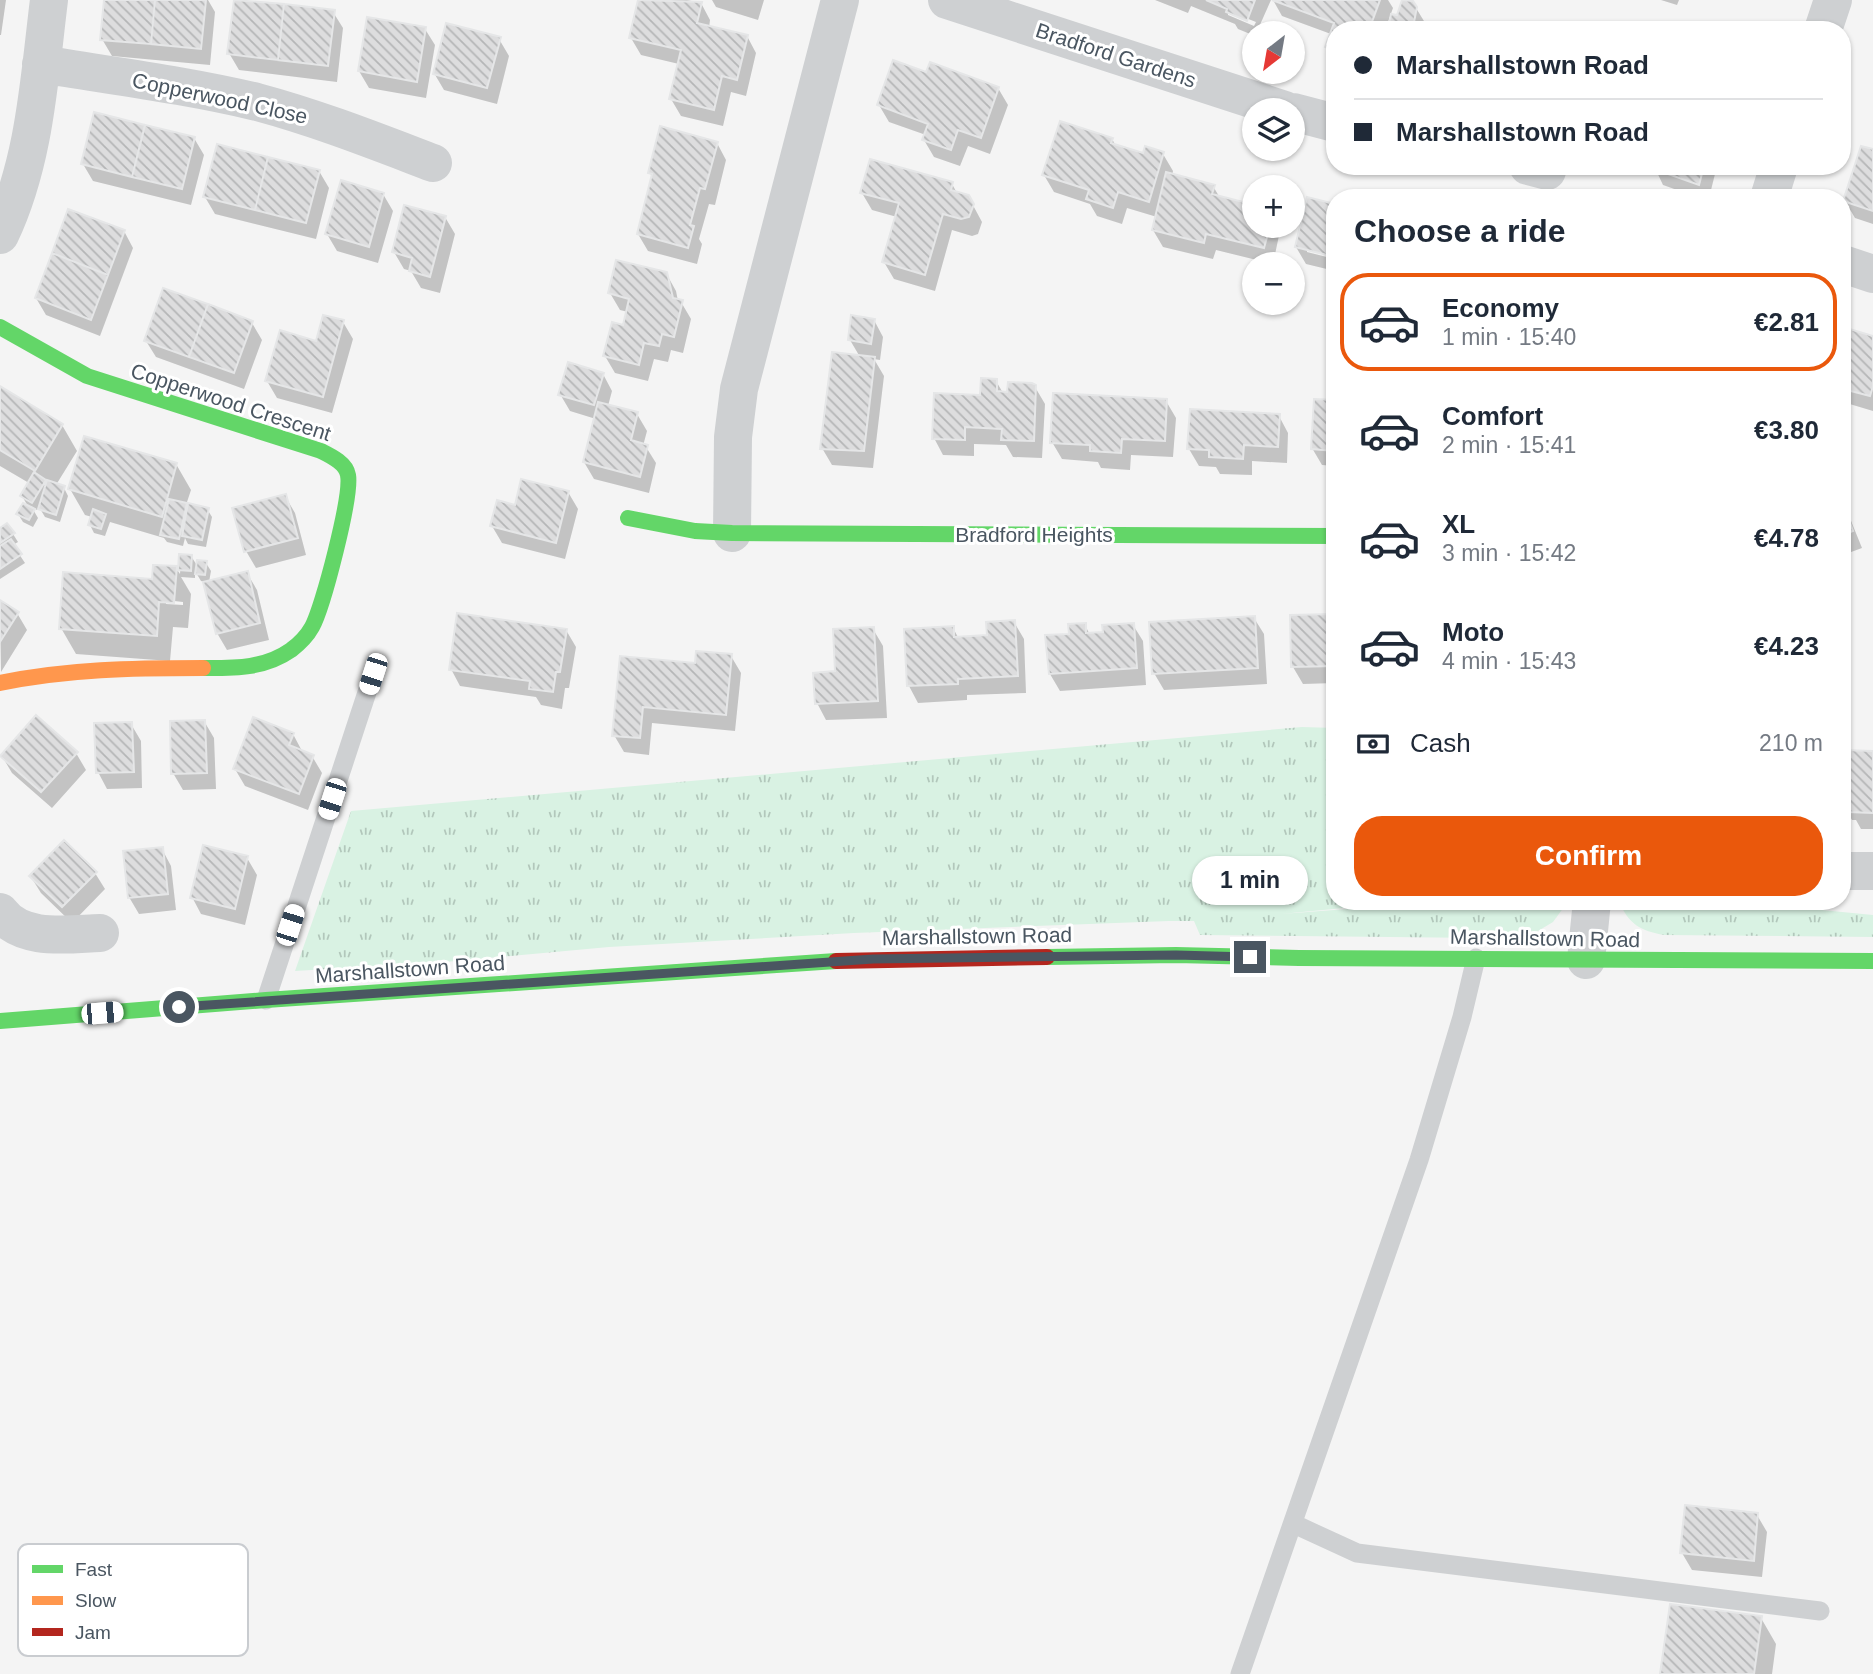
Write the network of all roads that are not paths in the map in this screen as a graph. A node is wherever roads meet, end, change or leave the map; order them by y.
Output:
1 (49, 0) edge
2 (840, 0) edge
3 (947, 0) edge
4 (1833, 0) edge
5 (1826, 21) edge
6 (41, 64) junction
7 (1248, 98) edge
8 (1305, 116) edge
9 (1326, 121) edge
10 (433, 163) dead end
11 (0, 235) edge
12 (1851, 267) edge
13 (1873, 274) edge
14 (0, 327) edge
15 (628, 518) dead end
16 (733, 533) junction
17 (1326, 536) edge
18 (373, 674) dead end
19 (0, 684) edge
20 (1851, 871) edge
21 (1873, 871) edge
22 (1591, 910) edge
23 (0, 912) edge
24 (100, 933) dead end
25 (1476, 958) junction
26 (1586, 960) junction
27 (1873, 961) edge
28 (266, 1000) junction
29 (0, 1021) edge
30 (1293, 1524) junction
31 (1820, 1611) dead end
32 (1240, 1674) edge

1 - 6 street
2 - 16 street
3 - 7 street, Bradford Gardens
4 - 5 street
6 - 10 street, Copperwood Close
6 - 11 street
8 - 9 street
12 - 13 street
14 - 19 main road, Copperwood Crescent
15 - 16 main road, Bradford Heights
16 - 17 main road, Bradford Heights
18 - 28 lane
20 - 21 street
22 - 26 street
23 - 24 street
25 - 26 main road, Marshallstown Road
25 - 28 main road, Marshallstown Road
25 - 30 lane
26 - 27 main road, Marshallstown Road
28 - 29 main road, Marshallstown Road
30 - 31 lane
30 - 32 lane

